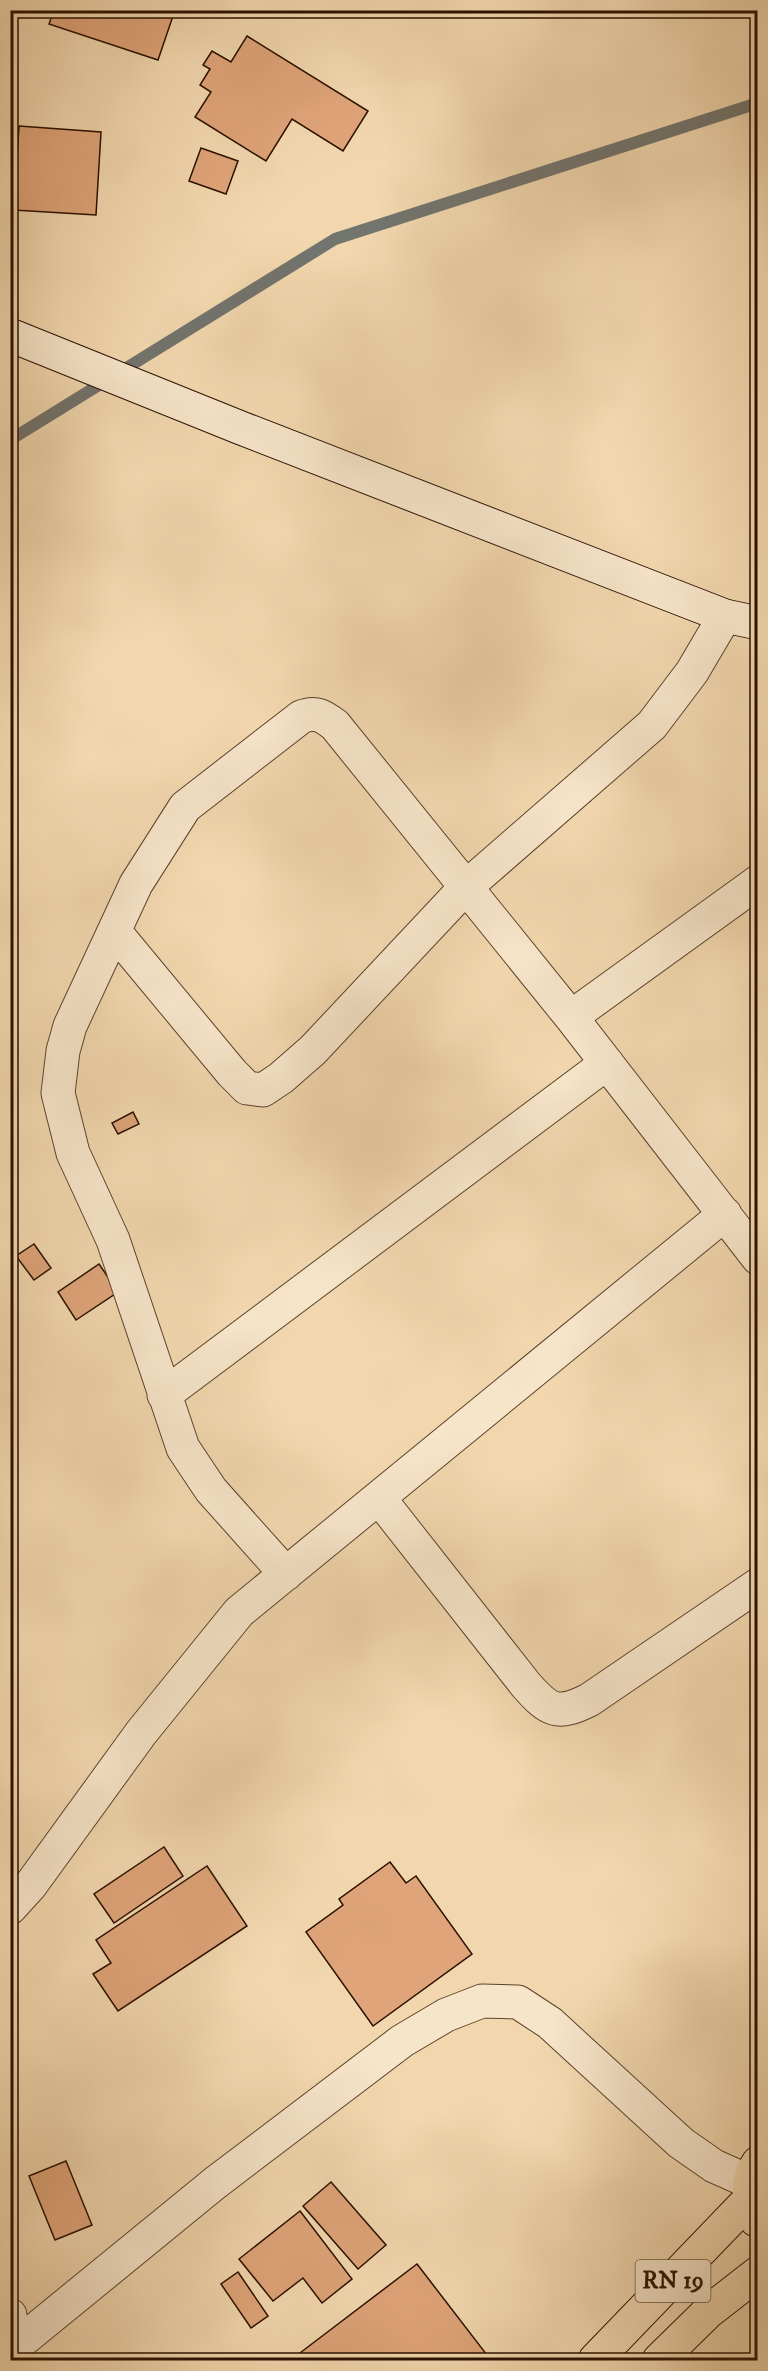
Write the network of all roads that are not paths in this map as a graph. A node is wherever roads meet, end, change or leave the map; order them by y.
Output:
1 (10, 336) edge
2 (725, 616) junction
3 (758, 623) edge
4 (758, 882) edge
5 (466, 886) junction
6 (115, 932) junction
7 (571, 1017) junction
8 (607, 1063) junction
9 (725, 1214) junction
10 (758, 1258) edge
11 (164, 1395) junction
12 (379, 1498) junction
13 (286, 1574) junction
14 (758, 1585) edge
15 (10, 1908) edge
16 (753, 2191) edge
17 (758, 2273) edge
18 (10, 2315) edge
19 (13, 2354) edge
20 (595, 2361) edge
21 (659, 2361) edge

1 - 2 street
2 - 3 street
2 - 5 street
4 - 7 street
5 - 6 street
5 - 6 street
5 - 7 street
6 - 11 street
7 - 8 street
8 - 9 street
8 - 11 street
9 - 10 street
9 - 12 street
11 - 13 street
12 - 13 street
12 - 14 street
13 - 15 street
16 - 19 street
16 - 20 main road, RN 19
17 - 21 main road, RN 19
18 - 19 street

